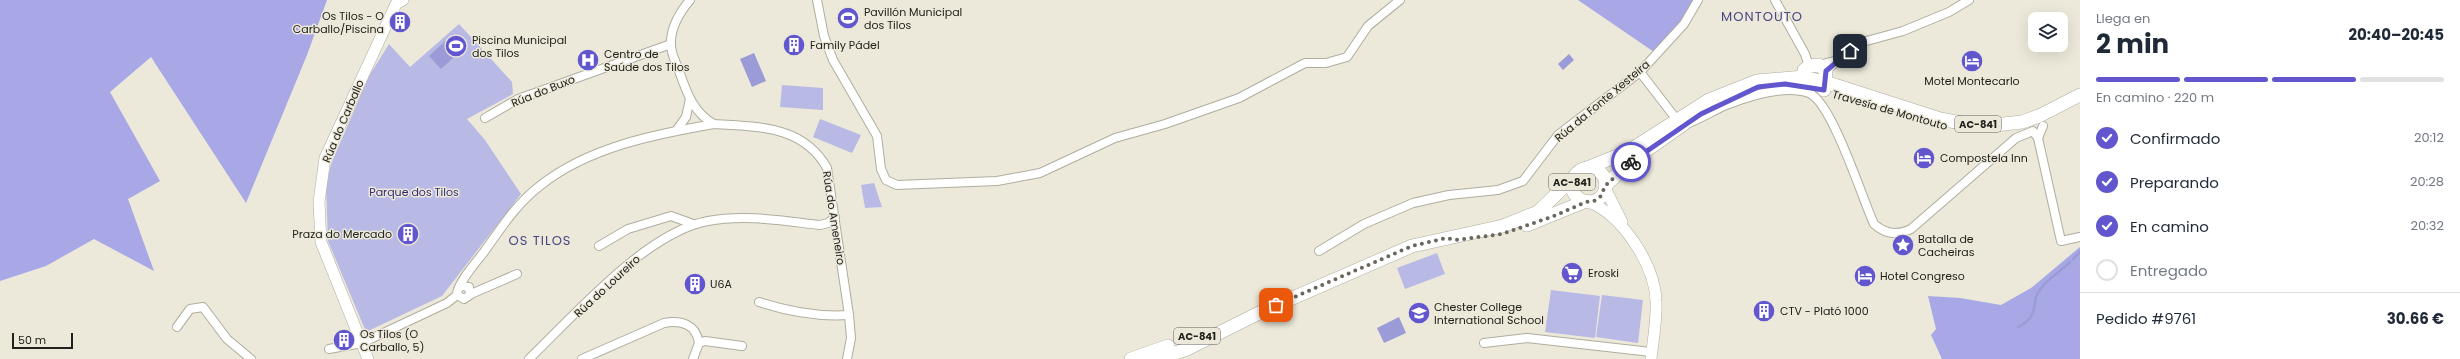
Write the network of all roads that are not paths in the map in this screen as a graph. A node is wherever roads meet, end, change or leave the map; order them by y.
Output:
1 (690, 0) edge
2 (817, 0) edge
3 (1400, 0) edge
4 (1698, 0) edge
5 (1775, 0) edge
6 (1969, 0) edge
7 (399, 1) edge
8 (671, 44) junction
9 (1640, 72) junction
10 (1816, 77) junction
11 (2080, 95) edge
12 (690, 99) junction
13 (2080, 103) edge
14 (485, 118) dead end
15 (1679, 123) junction
16 (714, 124) junction
17 (2043, 126) dead end
18 (676, 130) junction
19 (2038, 138) junction
20 (1587, 168) junction
21 (1573, 178) junction
22 (1605, 187) junction
23 (1587, 202) junction
24 (834, 217) junction
25 (693, 224) junction
26 (1626, 231) junction
27 (2080, 237) edge
28 (1446, 238) junction
29 (599, 246) dead end
30 (1318, 251) dead end
31 (517, 274) dead end
32 (460, 286) junction
33 (471, 294) junction
34 (457, 295) junction
35 (759, 302) dead end
36 (1263, 311) junction
37 (849, 315) junction
38 (177, 327) dead end
39 (362, 343) junction
40 (699, 343) junction
41 (1484, 343) dead end
42 (742, 346) dead end
43 (330, 349) dead end
44 (1651, 356) edge
45 (251, 359) edge
46 (368, 359) edge
47 (530, 359) edge
48 (582, 359) edge
49 (693, 359) edge
50 (847, 359) edge
51 (1131, 359) edge
52 (1157, 359) edge

1 - 8 street
2 - 3 street
4 - 9 street, Rúa da Fonte Xesteira
5 - 10 street
6 - 10 street
7 - 39 street, Rúa do Carballo
8 - 12 street
8 - 14 street, Rúa do Buxo
9 - 15 street
9 - 30 street, Rúa da Fonte Xesteira
10 - 11 main road, Travesía de Montouto / AC-841
10 - 13 main road, Travesía de Montouto / AC-841
10 - 15 main road, Travesía de Montouto / AC-841
12 - 16 street
12 - 18 street
15 - 19 street
15 - 20 main road, Travesía de Montouto / AC-841
15 - 22 main road, Travesía de Montouto / AC-841
16 - 18 street, Rúa do Ameneiro
16 - 24 street, Rúa do Ameneiro
17 - 19 street
18 - 32 street, Rúa do Ameneiro
19 - 27 street
20 - 21 main road, Travesía de Montouto / AC-841
20 - 22 main road, AC-841
21 - 23 main road, AC-841
21 - 28 main road, Travesía de Montouto / AC-841
22 - 23 main road, Travesía de Montouto / AC-841
22 - 26 street
23 - 26 street
23 - 28 main road, Travesía de Montouto / AC-841
24 - 25 street, Rúa do Loureiro
24 - 37 street, Rúa do Ameneiro
25 - 29 street, Rúa do Loureiro
25 - 47 street, Rúa do Loureiro
26 - 44 street
28 - 36 main road, Travesía de Montouto / AC-841
31 - 33 street
32 - 33 street
32 - 34 street
33 - 34 street
34 - 39 street
35 - 37 street
36 - 51 main road, Travesía de Montouto / AC-841
36 - 52 main road, Travesía de Montouto / AC-841
37 - 50 street, Rúa do Ameneiro
38 - 45 street
39 - 43 street
39 - 46 street, Rúa do Carballo
40 - 42 street
40 - 48 street
40 - 49 street
41 - 44 street

